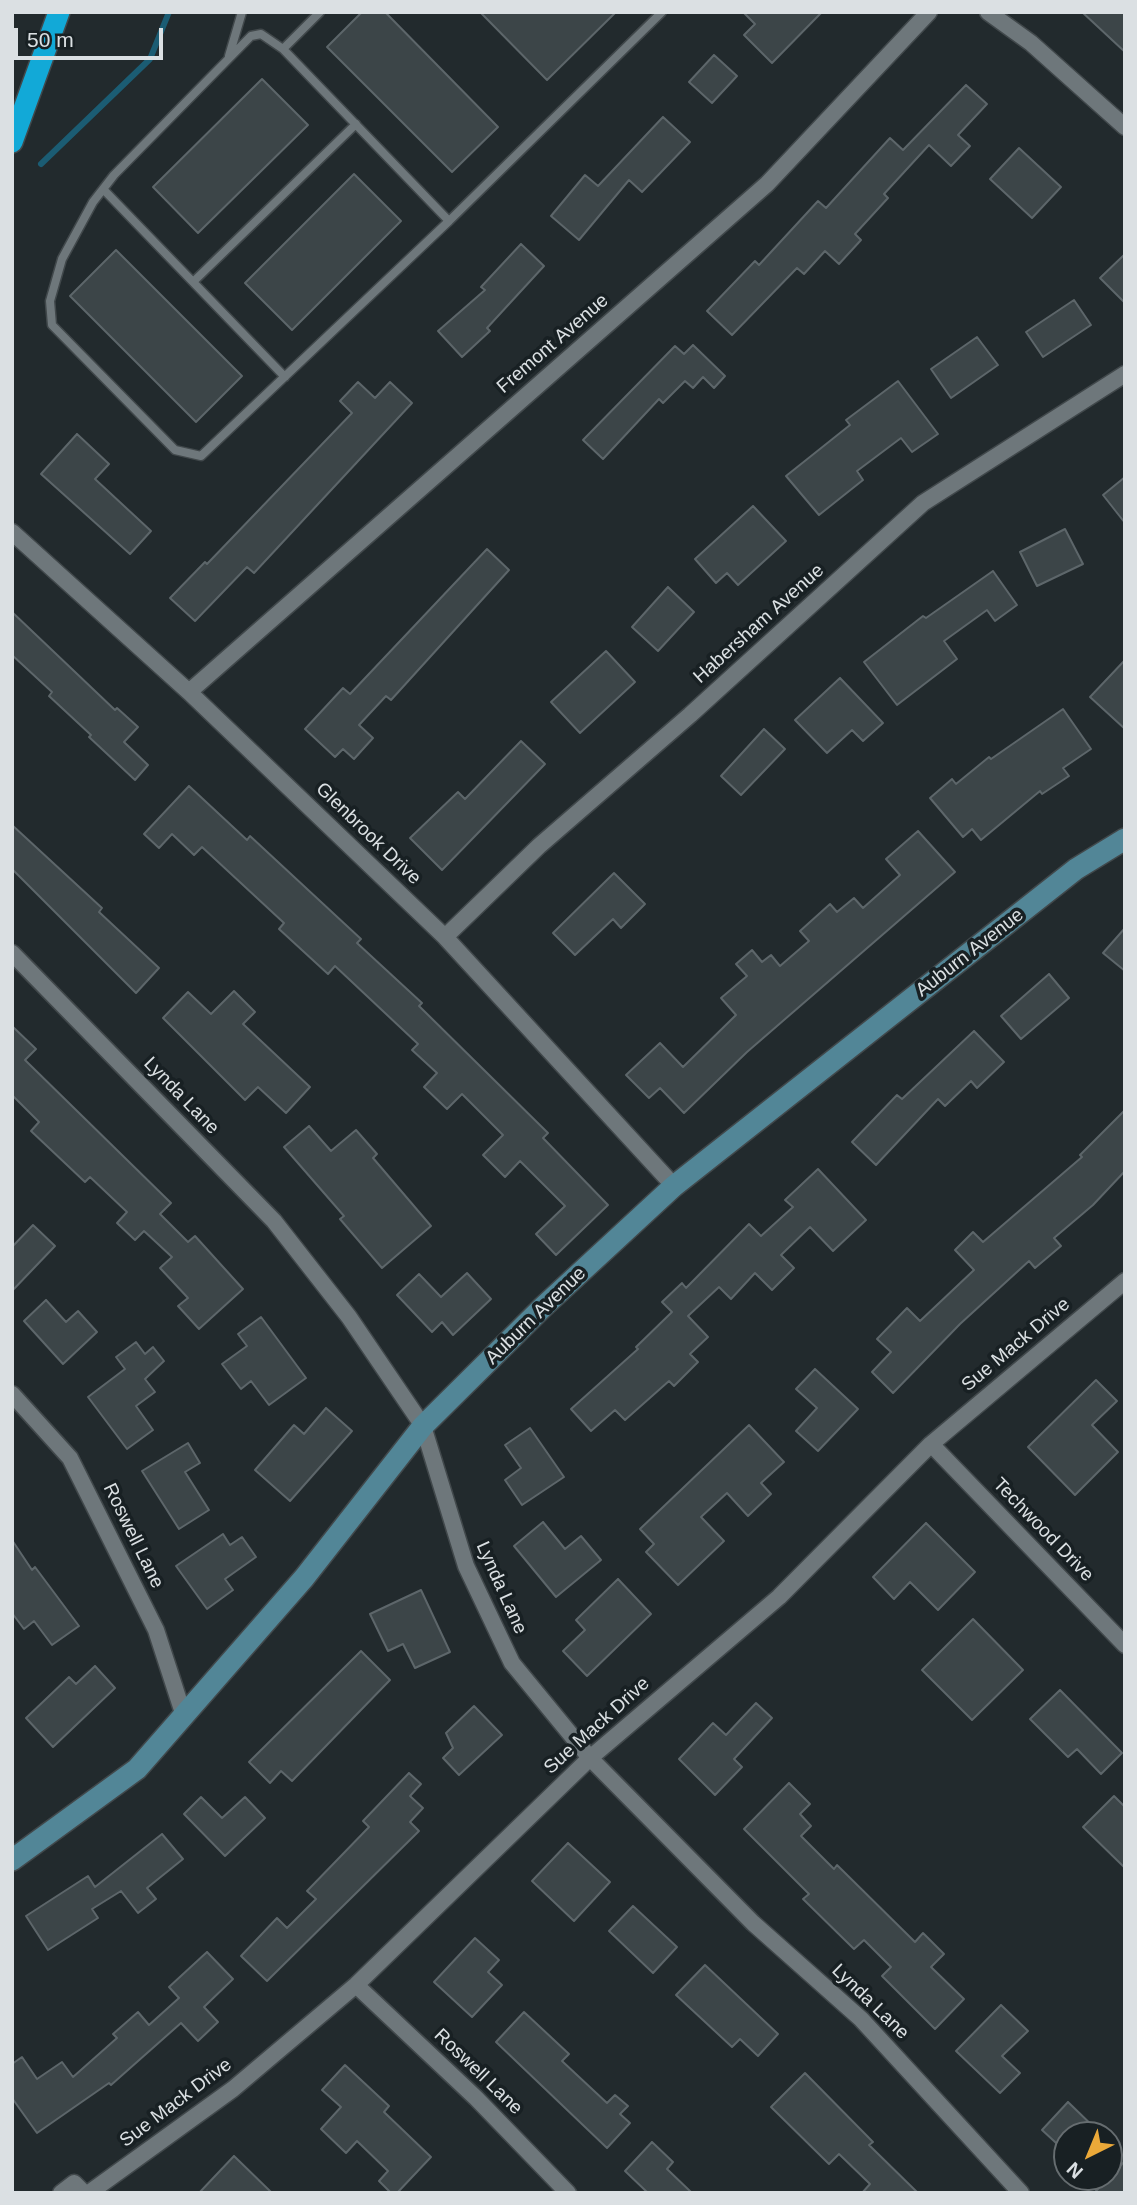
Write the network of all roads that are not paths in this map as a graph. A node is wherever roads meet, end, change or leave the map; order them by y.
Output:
1 (60, 12) edge
2 (242, 12) edge
3 (320, 12) edge
4 (662, 12) edge
5 (929, 12) edge
6 (988, 12) edge
7 (282, 49) junction
8 (229, 59) junction
9 (356, 124) junction
10 (1125, 127) edge
11 (12, 142) edge
12 (103, 189) junction
13 (449, 221) junction
14 (193, 282) junction
15 (1125, 374) edge
16 (285, 377) junction
17 (12, 532) edge
18 (189, 692) junction
19 (1125, 839) edge
20 (445, 937) junction
21 (12, 953) edge
22 (674, 1186) junction
23 (1125, 1281) edge
24 (12, 1394) edge
25 (423, 1426) junction
26 (931, 1444) junction
27 (1125, 1646) edge
28 (184, 1716) junction
29 (590, 1758) junction
30 (12, 1860) edge
31 (356, 1984) junction
32 (61, 2193) edge
33 (87, 2193) edge
34 (568, 2193) edge
35 (1021, 2193) edge

1 - 11 highway
2 - 8 lane
3 - 7 lane
4 - 13 lane
5 - 18 street, Fremont Avenue
6 - 10 street
7 - 8 lane
7 - 9 lane
8 - 12 lane
9 - 13 lane
9 - 14 lane
12 - 14 lane
12 - 16 lane
13 - 16 lane
14 - 16 lane
15 - 20 street, Habersham Avenue
17 - 18 street, Glenbrook Drive
18 - 20 street, Glenbrook Drive
19 - 22 street, Auburn Avenue
20 - 22 street, Glenbrook Drive
21 - 25 street, Lynda Lane
22 - 25 street, Auburn Avenue
23 - 26 street, Sue Mack Drive
24 - 28 street, Roswell Lane
25 - 28 street, Auburn Avenue
25 - 29 street, Lynda Lane
26 - 27 street, Techwood Drive
26 - 29 street, Sue Mack Drive
28 - 30 street, Auburn Avenue
29 - 31 street, Sue Mack Drive
29 - 35 street, Lynda Lane
31 - 33 street, Sue Mack Drive
31 - 34 street, Roswell Lane
32 - 33 street, Sue Mack Drive

